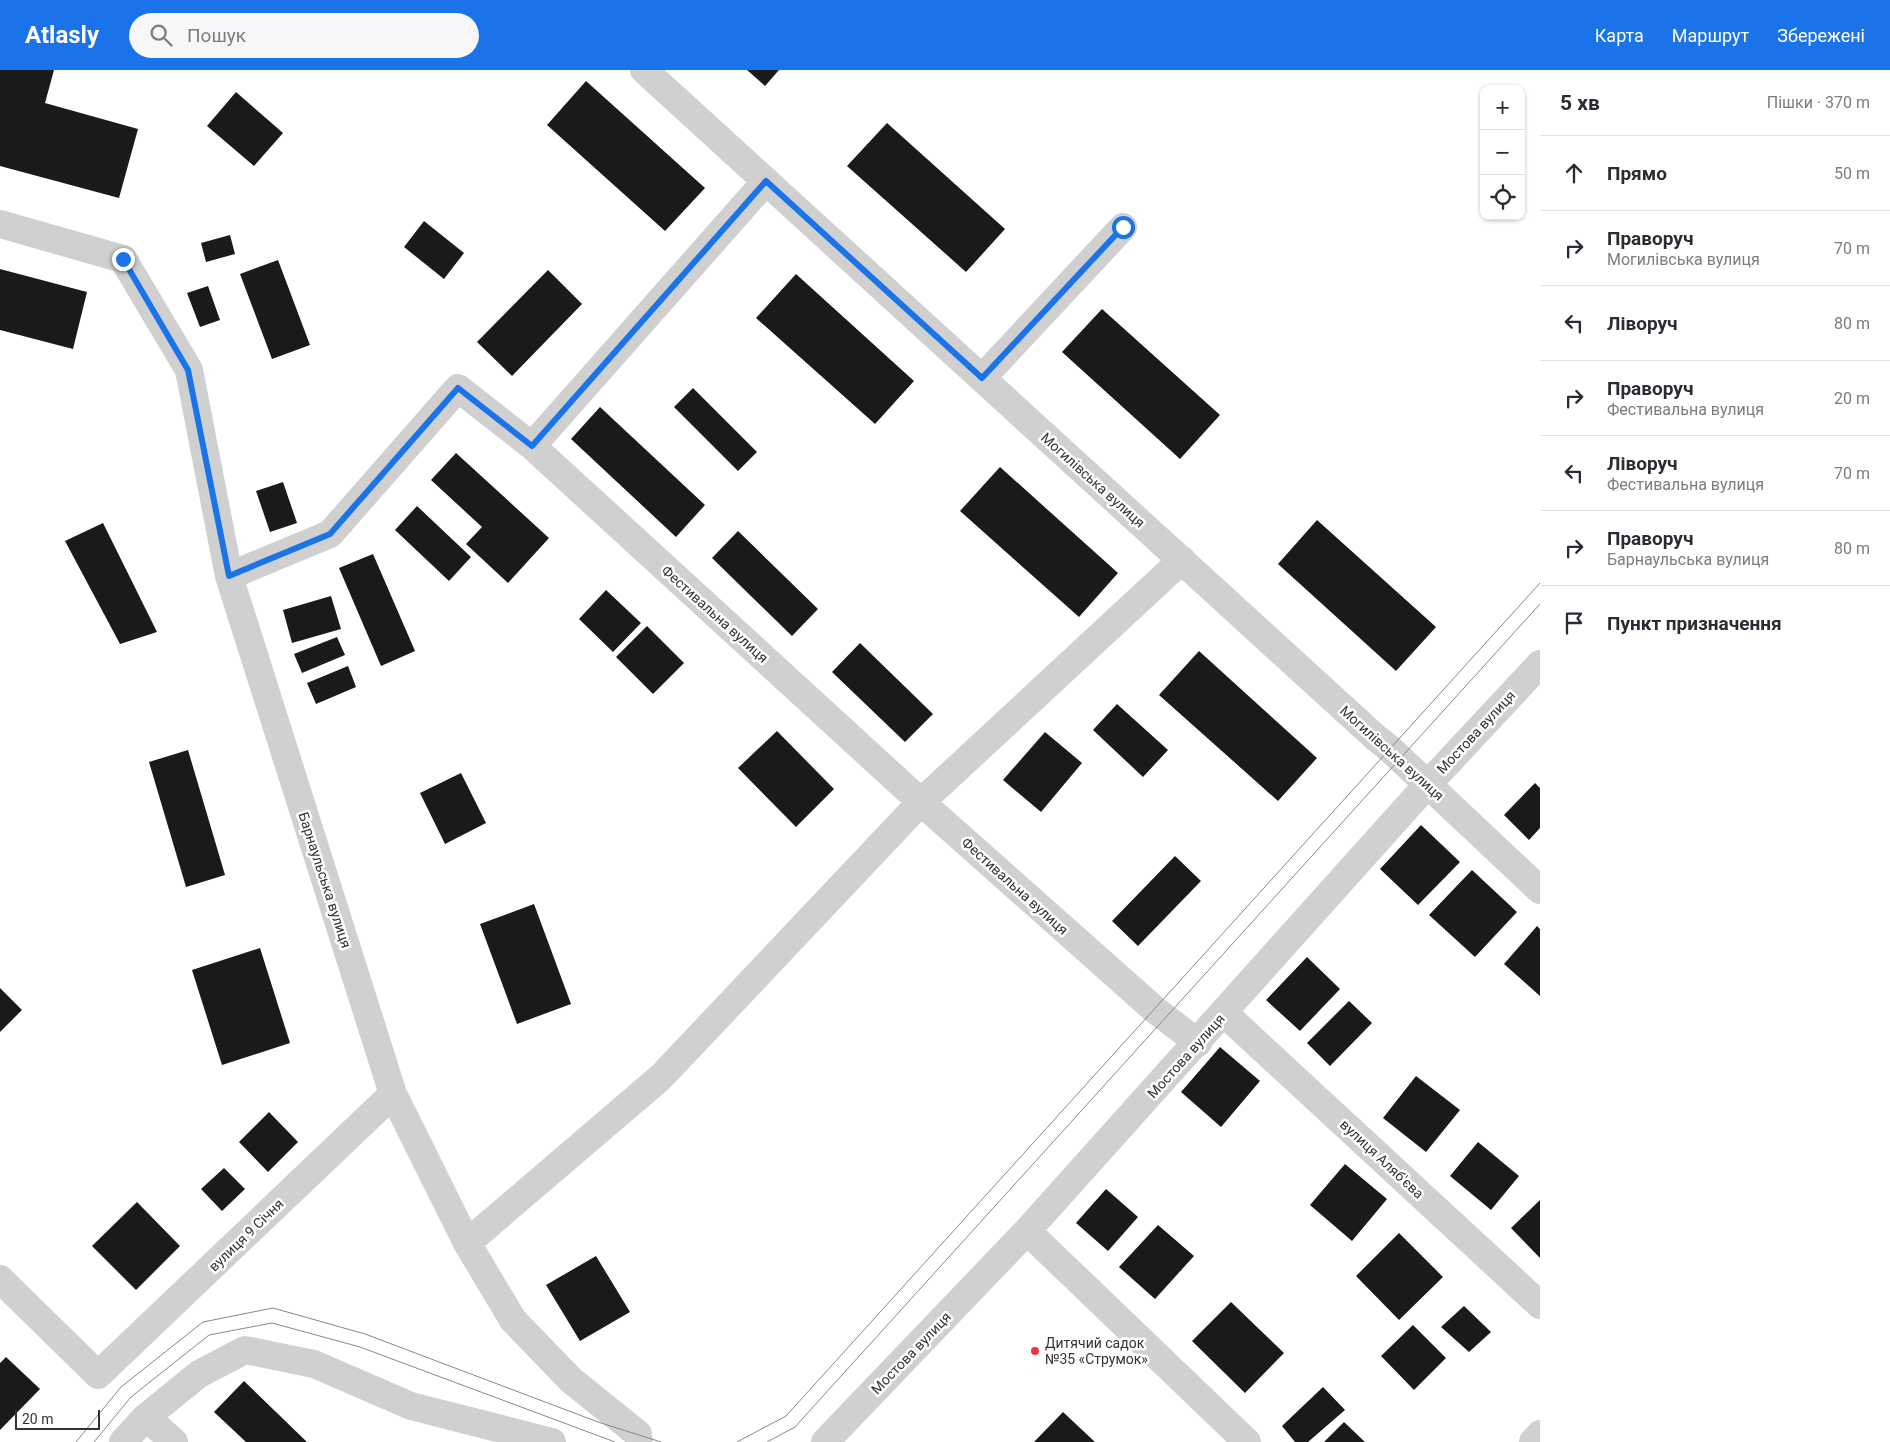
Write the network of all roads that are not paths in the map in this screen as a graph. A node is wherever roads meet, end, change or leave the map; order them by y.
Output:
1 (644, 70) edge
2 (766, 181) junction
3 (0, 224) edge
4 (1123, 227) dead end
5 (982, 378) junction
6 (532, 446) junction
7 (1182, 560) junction
8 (229, 576) junction
9 (1540, 664) edge
10 (1427, 785) junction
11 (921, 802) junction
12 (1540, 890) edge
13 (1224, 1013) junction
14 (1198, 1042) junction
15 (393, 1094) junction
16 (1027, 1231) junction
17 (467, 1243) junction
18 (0, 1279) edge
19 (1540, 1305) edge
20 (146, 1417) junction
21 (1540, 1434) edge
22 (123, 1442) edge
23 (174, 1442) edge
24 (552, 1442) edge
25 (639, 1442) edge
26 (825, 1442) edge
27 (1247, 1442) edge
28 (1533, 1442) edge

1 - 2 street, Могилівська вулиця
2 - 5 street, Могилівська вулиця
2 - 6 street
3 - 8 street, Барнаульська вулиця
4 - 5 street
5 - 7 street, Могилівська вулиця
6 - 8 street, Фестивальна вулиця
6 - 11 street, Фестивальна вулиця
7 - 10 street, Могилівська вулиця
7 - 11 street
8 - 15 street, Барнаульська вулиця
9 - 10 street, Мостова вулиця
10 - 12 street, Могилівська вулиця
10 - 13 street, Мостова вулиця
11 - 14 street, Фестивальна вулиця
11 - 17 street
13 - 14 street, Мостова вулиця
13 - 19 street, вулиця Аляб'єва
14 - 16 street, Мостова вулиця
15 - 17 street, Барнаульська вулиця
15 - 18 street, вулиця 9 Січня
16 - 26 street, Мостова вулиця
16 - 27 street
17 - 25 street, Барнаульська вулиця
20 - 22 street
20 - 23 street
20 - 24 street
21 - 28 street

